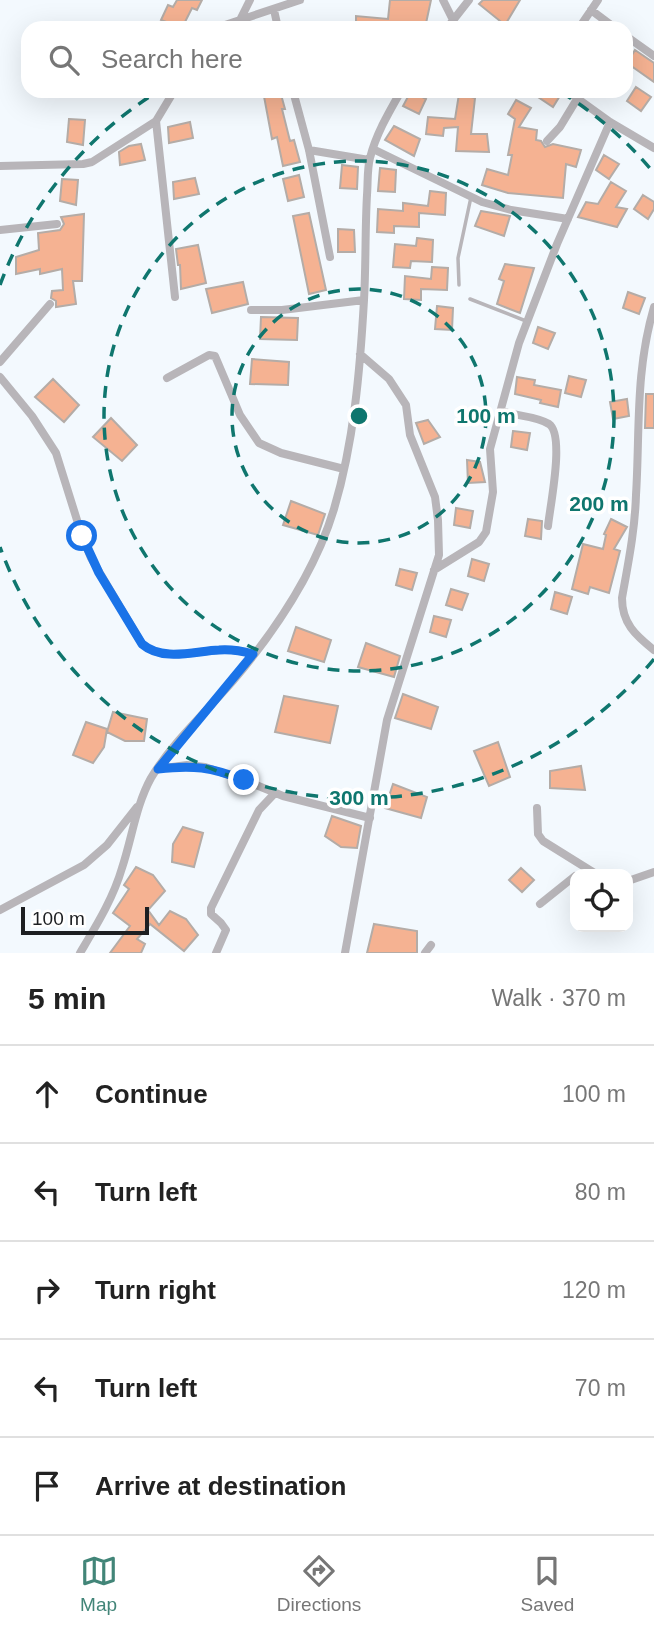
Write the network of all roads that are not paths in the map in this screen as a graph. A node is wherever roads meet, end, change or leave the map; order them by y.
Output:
1 (250, 0) edge
2 (300, 0) edge
3 (443, 0) edge
4 (469, 0) edge
5 (598, 0) edge
6 (274, 10) junction
7 (591, 10) junction
8 (240, 20) junction
9 (453, 20) joint
10 (237, 21) edge
11 (276, 21) edge
12 (584, 21) edge
13 (606, 21) edge
14 (633, 41) edge
15 (654, 56) edge
16 (170, 98) edge
17 (295, 98) edge
18 (397, 98) edge
19 (577, 99) joint
20 (156, 121) junction
21 (610, 122) junction
22 (547, 141) dead end
23 (654, 148) edge
24 (373, 149) junction
25 (309, 150) junction
26 (369, 160) junction
27 (0, 166) edge
28 (471, 197) junction
29 (568, 219) junction
30 (57, 224) dead end
31 (0, 230) edge
32 (330, 257) dead end
33 (459, 285) dead end
34 (175, 296) dead end
35 (470, 299) dead end
36 (364, 300) junction
37 (50, 304) dead end
38 (654, 307) edge
39 (251, 310) dead end
40 (526, 321) junction
41 (360, 354) junction
42 (0, 362) edge
43 (0, 377) edge
44 (167, 377) dead end
45 (501, 411) junction
46 (344, 469) junction
47 (548, 526) dead end
48 (434, 570) junction
49 (654, 650) edge
50 (253, 654) junction
51 (158, 769) junction
52 (275, 793) junction
53 (141, 802) junction
54 (537, 808) dead end
55 (370, 818) junction
56 (574, 869) edge
57 (654, 873) edge
58 (633, 879) edge
59 (570, 880) edge
60 (540, 904) dead end
61 (0, 910) edge
62 (431, 945) dead end
63 (80, 953) edge
64 (216, 953) edge
65 (345, 953) edge
66 (425, 953) edge

1 - 8 street
2 - 6 street
3 - 9 street
4 - 9 street
5 - 7 street
6 - 8 street
6 - 11 street
7 - 12 street
7 - 13 street
8 - 10 street
14 - 15 street
16 - 20 street
17 - 25 street
18 - 24 street
19 - 21 street
19 - 22 street
20 - 27 street
20 - 34 street
21 - 23 street
21 - 29 street
24 - 26 street
24 - 28 street
25 - 26 street
25 - 32 street
26 - 36 street
28 - 29 street
28 - 33 lane
29 - 40 street
30 - 31 street
35 - 40 lane
36 - 39 street
36 - 41 street
37 - 42 street
38 - 49 street
40 - 45 street
41 - 46 street
41 - 48 street
43 - 50 street
44 - 46 street
45 - 47 street
45 - 48 street
46 - 50 street
48 - 55 street
50 - 51 street
51 - 52 street
51 - 53 street
52 - 55 street
52 - 64 street
53 - 61 street
53 - 63 street
54 - 56 street
55 - 65 street
57 - 58 street
59 - 60 street
62 - 66 street

